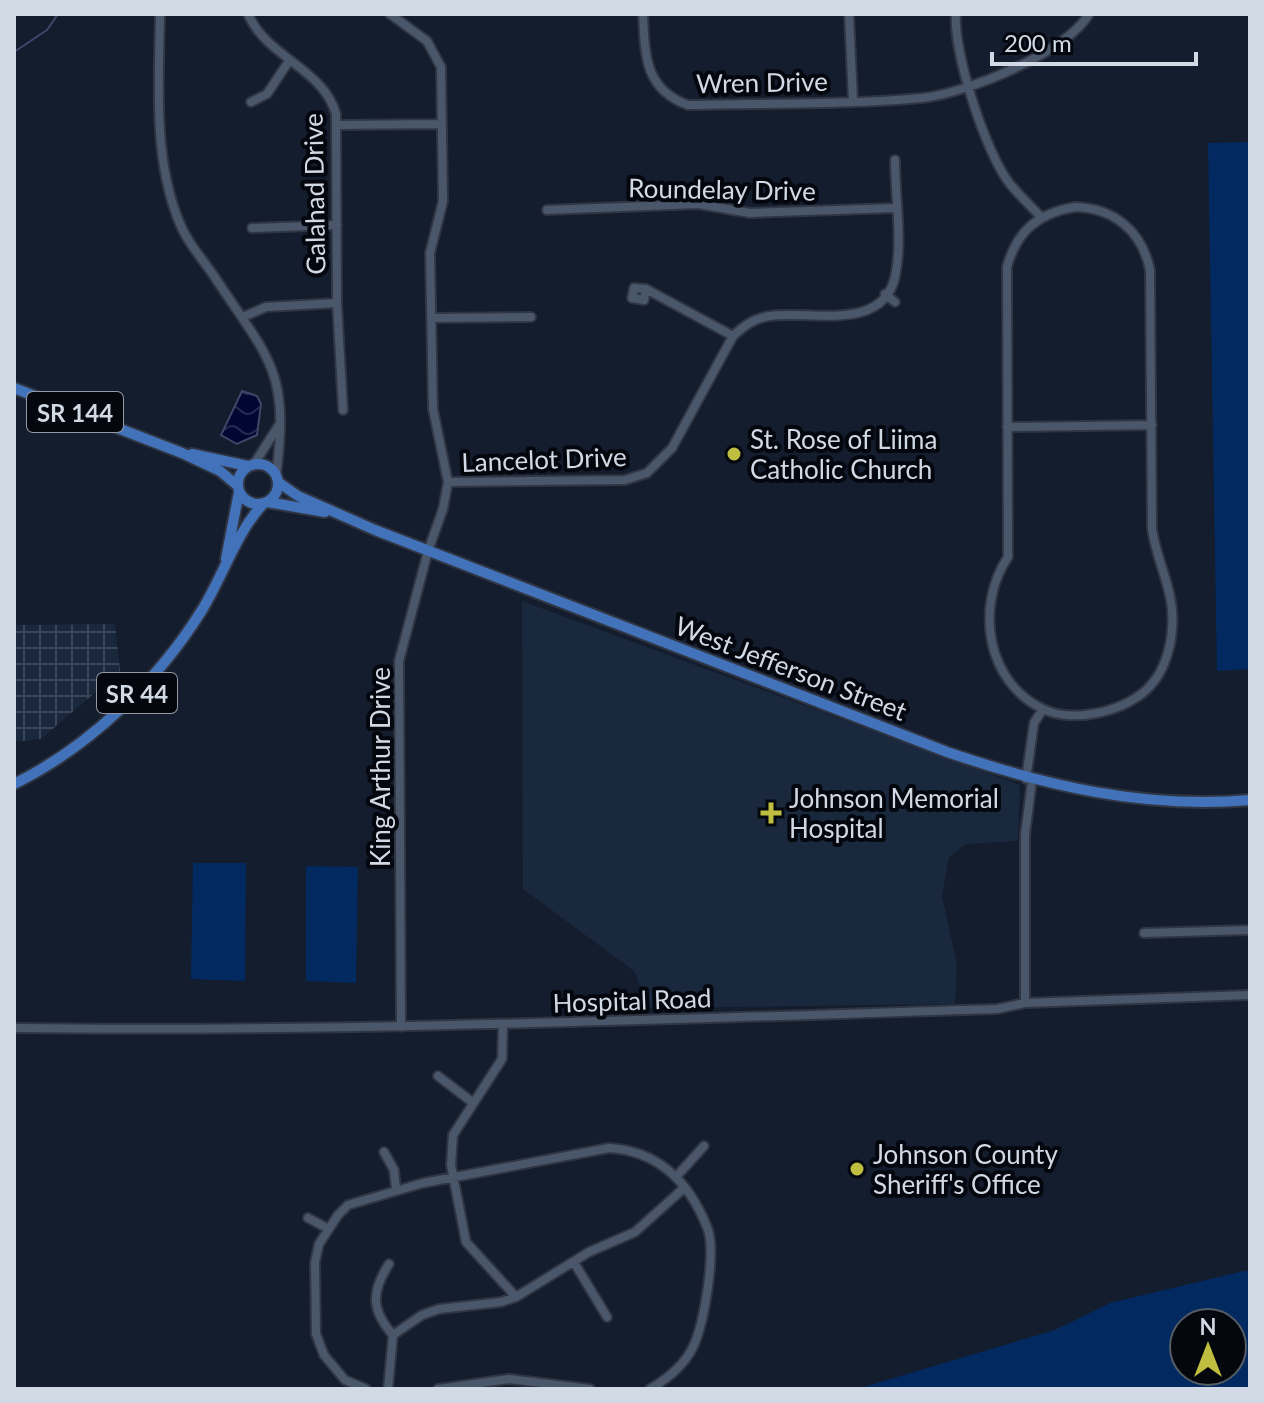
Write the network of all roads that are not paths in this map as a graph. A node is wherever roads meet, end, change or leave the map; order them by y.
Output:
1 (160, 14) edge
2 (248, 14) edge
3 (390, 14) edge
4 (409, 14) edge
5 (643, 14) edge
6 (849, 14) edge
7 (956, 14) edge
8 (1089, 14) edge
9 (403, 22) junction
10 (289, 61) junction
11 (969, 85) junction
12 (853, 100) junction
13 (251, 102) dead end
14 (442, 124) junction
15 (338, 125) junction
16 (895, 160) dead end
17 (895, 208) junction
18 (547, 210) dead end
19 (1040, 216) junction
20 (337, 225) junction
21 (252, 228) dead end
22 (646, 289) dead end
23 (885, 294) junction
24 (895, 302) dead end
25 (337, 303) junction
26 (243, 317) junction
27 (531, 317) dead end
28 (431, 318) junction
29 (733, 336) junction
30 (14, 388) edge
31 (343, 410) dead end
32 (279, 424) junction
33 (1152, 425) junction
34 (1007, 427) junction
35 (182, 453) junction
36 (251, 465) junction
37 (277, 479) junction
38 (448, 482) junction
39 (238, 489) junction
40 (265, 503) junction
41 (331, 512) junction
42 (428, 551) junction
43 (224, 569) junction
44 (1043, 709) junction
45 (1029, 780) junction
46 (14, 784) edge
47 (1250, 800) edge
48 (1250, 930) edge
49 (1144, 933) dead end
50 (1250, 995) edge
51 (1025, 1003) junction
52 (503, 1026) junction
53 (401, 1027) junction
54 (14, 1028) edge
55 (438, 1076) dead end
56 (472, 1102) junction
57 (704, 1146) dead end
58 (384, 1152) dead end
59 (452, 1176) junction
60 (676, 1177) junction
61 (684, 1188) junction
62 (396, 1189) junction
63 (308, 1218) dead end
64 (327, 1228) junction
65 (389, 1264) dead end
66 (575, 1264) junction
67 (516, 1297) junction
68 (607, 1317) dead end
69 (393, 1335) junction
70 (667, 1379) junction
71 (366, 1389) edge
72 (388, 1389) edge
73 (438, 1389) edge
74 (590, 1389) edge
75 (650, 1389) edge
76 (673, 1389) edge

1 - 26 street
2 - 10 street, Galahad Drive
3 - 9 street, King Arthur Drive
4 - 9 street
5 - 12 street, Wren Drive
6 - 12 street, Wren Drive
7 - 11 street
8 - 11 street, Wren Drive
9 - 14 street, King Arthur Drive
10 - 13 street
10 - 15 street, Galahad Drive
11 - 12 street, Wren Drive
11 - 19 street
14 - 15 street
14 - 28 street, King Arthur Drive
15 - 20 street, Galahad Drive
16 - 17 street
17 - 18 street, Roundelay Drive
17 - 23 street
19 - 33 street
19 - 34 street
20 - 21 street
20 - 25 street, Galahad Drive
22 - 29 street
23 - 24 street
23 - 29 street
25 - 26 street
25 - 31 street, Galahad Drive
26 - 32 street
27 - 28 street
28 - 38 street, King Arthur Drive
29 - 38 street, Lancelot Drive
30 - 35 main road, SR 144
32 - 36 street
32 - 37 street
33 - 34 street
33 - 44 street
34 - 44 street
35 - 36 main road, SR 144
35 - 39 main road, SR 144
36 - 37 main road
36 - 39 main road
37 - 40 main road
37 - 41 main road, West Jefferson Street
38 - 42 street, King Arthur Drive
39 - 40 main road
39 - 43 main road, SR 44
40 - 41 main road, West Jefferson Street
40 - 43 main road, SR 44
41 - 42 main road, West Jefferson Street
42 - 45 main road, West Jefferson Street
42 - 53 street, King Arthur Drive
43 - 46 main road, SR 44
44 - 45 street
45 - 47 main road, West Jefferson Street
45 - 51 street
48 - 49 street
50 - 51 street, Hospital Road
51 - 52 street, Hospital Road
52 - 53 street, Hospital Road
52 - 56 street
53 - 54 street, Hospital Road
55 - 56 street
56 - 59 street
57 - 60 street
58 - 62 street
59 - 60 street
59 - 62 street
59 - 67 street
60 - 61 street
61 - 66 street
61 - 70 street
62 - 64 street
63 - 64 street
64 - 71 street
65 - 69 street
66 - 67 street
66 - 68 street
67 - 69 street
69 - 72 street
70 - 75 street
70 - 76 street
73 - 74 street

